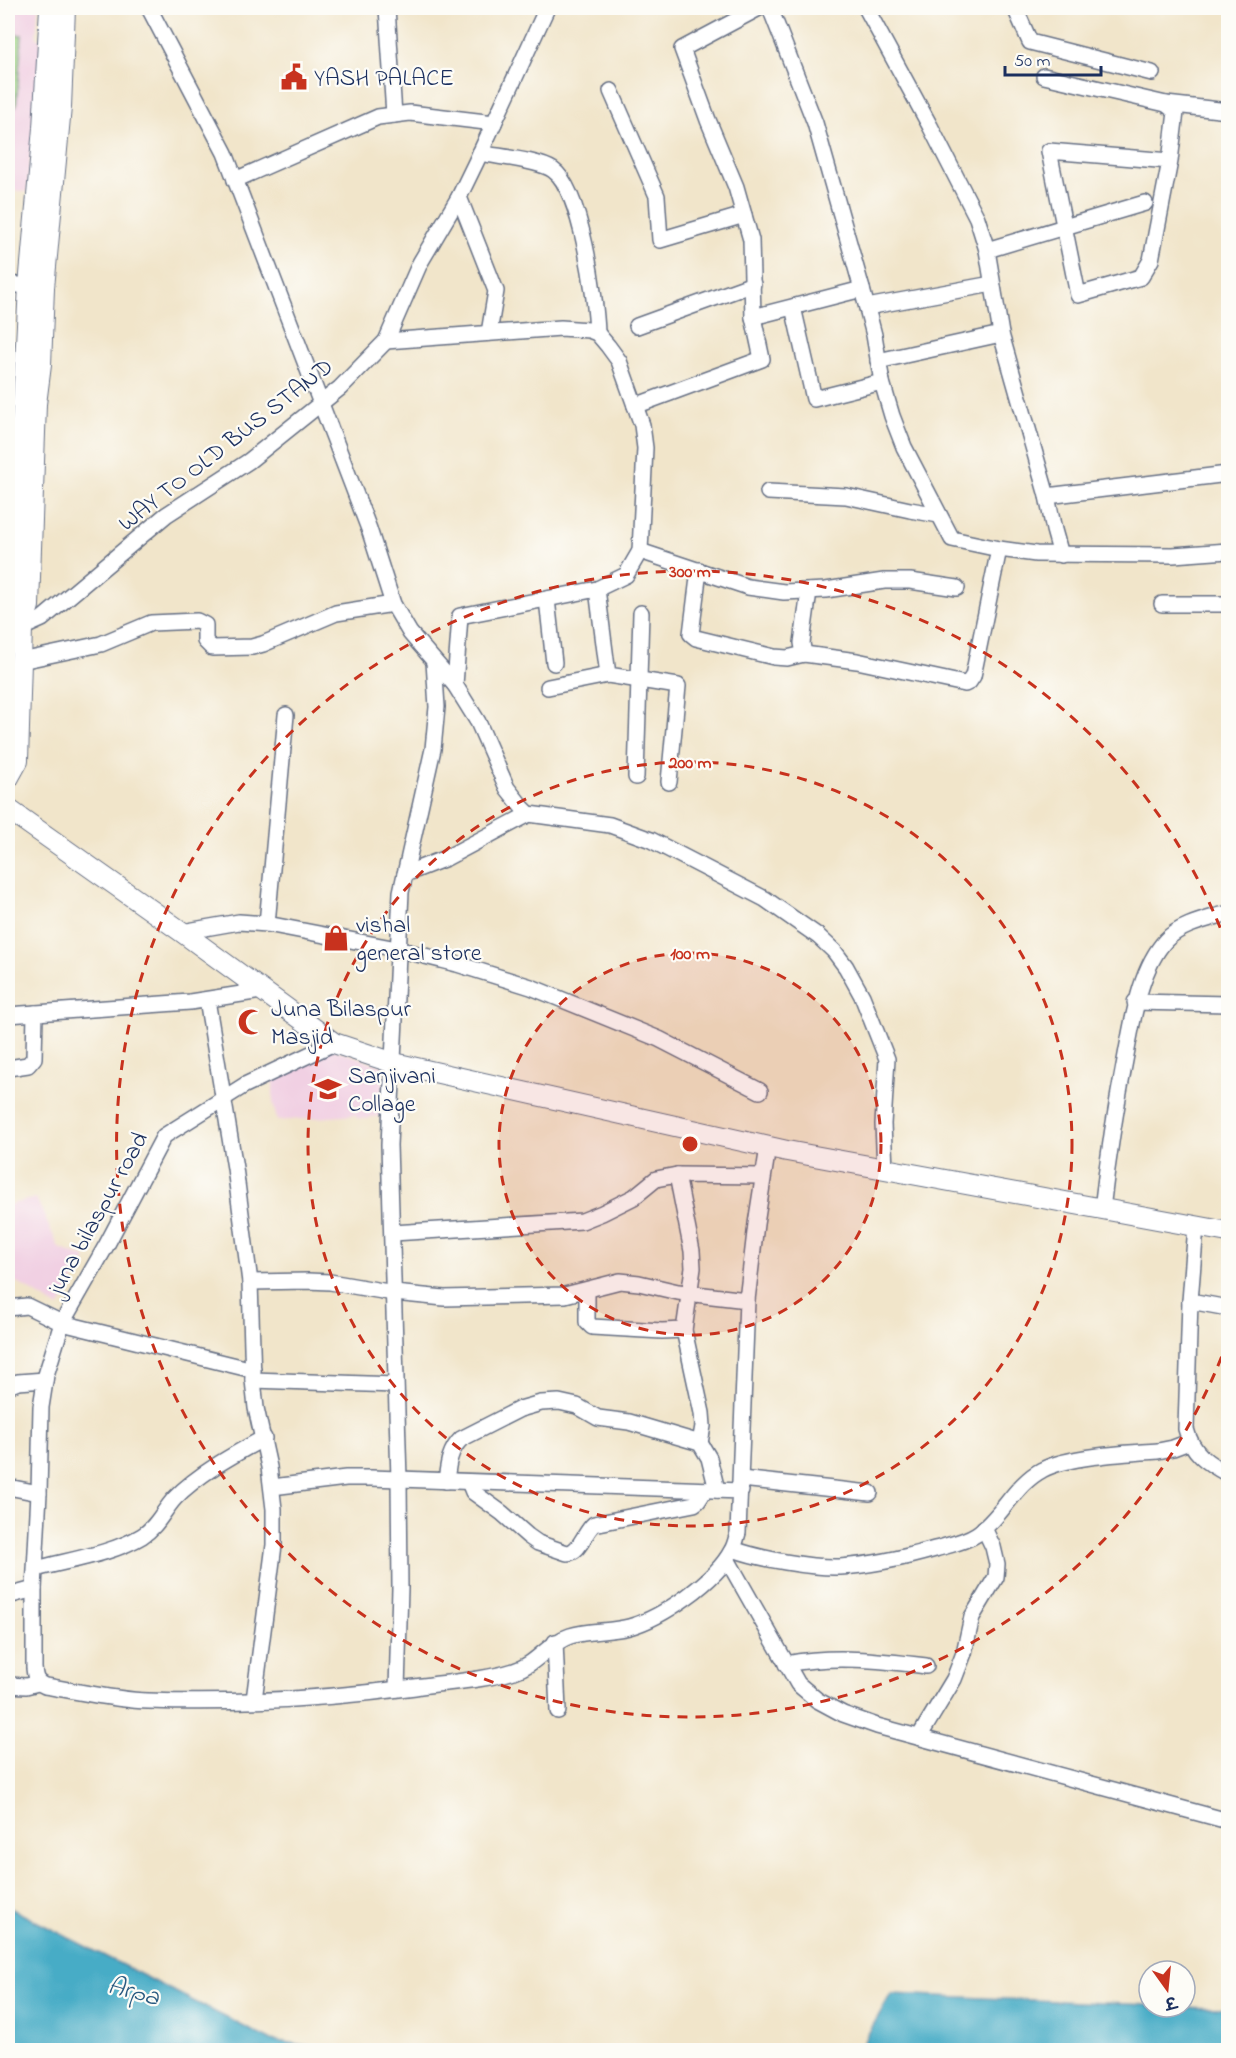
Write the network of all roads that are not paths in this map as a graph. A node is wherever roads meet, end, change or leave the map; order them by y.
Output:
1 (50, 8) edge
2 (65, 8) edge
3 (149, 8) edge
4 (387, 8) edge
5 (547, 8) edge
6 (759, 8) edge
7 (771, 8) edge
8 (866, 8) edge
9 (1015, 8) edge
10 (1152, 73) dead end
11 (1044, 76) dead end
12 (611, 91) dead end
13 (1166, 105) junction
14 (1228, 111) edge
15 (394, 115) junction
16 (494, 123) junction
17 (480, 153) junction
18 (1170, 161) junction
19 (235, 180) junction
20 (459, 197) junction
21 (1145, 203) dead end
22 (744, 215) junction
23 (1063, 228) junction
24 (987, 250) junction
25 (8, 284) edge
26 (753, 284) junction
27 (992, 284) junction
28 (37, 287) junction
29 (862, 289) junction
30 (793, 307) junction
31 (867, 308) junction
32 (753, 317) junction
33 (637, 326) dead end
34 (489, 333) junction
35 (597, 333) junction
36 (1001, 334) junction
37 (387, 341) junction
38 (878, 360) junction
39 (882, 382) junction
40 (320, 403) junction
41 (635, 406) junction
42 (1228, 474) edge
43 (768, 492) dead end
44 (1047, 496) junction
45 (939, 515) junction
46 (999, 549) junction
47 (640, 551) junction
48 (1228, 551) edge
49 (1061, 555) junction
50 (699, 570) junction
51 (597, 588) junction
52 (957, 588) dead end
53 (809, 591) junction
54 (547, 598) junction
55 (393, 604) junction
56 (1162, 604) dead end
57 (1228, 604) edge
58 (641, 613) dead end
59 (22, 628) junction
60 (804, 654) junction
61 (21, 661) junction
62 (434, 662) junction
63 (554, 663) dead end
64 (608, 675) junction
65 (640, 680) junction
66 (456, 686) junction
67 (548, 687) dead end
68 (286, 715) dead end
69 (636, 777) dead end
70 (8, 780) edge
71 (669, 782) dead end
72 (8, 809) edge
73 (529, 814) junction
74 (405, 874) junction
75 (1228, 912) edge
76 (267, 924) junction
77 (182, 932) junction
78 (397, 949) junction
79 (261, 991) junction
80 (207, 1000) junction
81 (1135, 1002) junction
82 (1228, 1004) edge
83 (35, 1013) junction
84 (8, 1015) edge
85 (334, 1043) junction
86 (394, 1063) junction
87 (8, 1068) edge
88 (760, 1091) dead end
89 (223, 1099) junction
90 (768, 1147) junction
91 (885, 1169) junction
92 (677, 1175) junction
93 (764, 1176) junction
94 (1102, 1209) junction
95 (1196, 1226) junction
96 (1228, 1232) edge
97 (393, 1233) junction
98 (249, 1282) junction
99 (587, 1290) junction
100 (394, 1293) junction
101 (690, 1293) junction
102 (747, 1300) junction
103 (1190, 1301) junction
104 (8, 1308) edge
105 (1228, 1308) edge
106 (62, 1323) junction
107 (684, 1330) junction
108 (253, 1375) junction
109 (45, 1380) junction
110 (395, 1385) junction
111 (8, 1386) edge
112 (264, 1438) junction
113 (1189, 1442) junction
114 (700, 1443) junction
115 (1228, 1474) edge
116 (399, 1479) junction
117 (446, 1481) junction
118 (469, 1482) junction
119 (741, 1485) junction
120 (8, 1487) edge
121 (272, 1487) junction
122 (711, 1490) junction
123 (39, 1493) junction
124 (870, 1493) dead end
125 (984, 1528) junction
126 (730, 1554) junction
127 (36, 1569) junction
128 (34, 1589) junction
129 (8, 1596) edge
130 (555, 1642) junction
131 (786, 1664) junction
132 (926, 1666) dead end
133 (38, 1683) junction
134 (8, 1685) edge
135 (397, 1689) junction
136 (254, 1701) junction
137 (558, 1711) dead end
138 (919, 1737) junction
139 (1228, 1821) edge

1 - 28 main road
2 - 28 main road
3 - 19 street
4 - 15 street
5 - 16 street, WAY TO OLD BUS STAND
6 - 22 street
7 - 29 street
8 - 24 street
9 - 10 street
11 - 13 street
12 - 22 street
13 - 14 street
13 - 18 street
15 - 16 street
15 - 19 street
16 - 17 street, WAY TO OLD BUS STAND
17 - 20 street, WAY TO OLD BUS STAND
17 - 35 street
18 - 23 street
18 - 23 street
19 - 40 street
20 - 34 street
20 - 37 street, WAY TO OLD BUS STAND
21 - 23 street
22 - 26 street
23 - 24 street
24 - 27 street
25 - 28 street
26 - 32 street
26 - 33 street
27 - 31 street
27 - 36 street
28 - 59 main road
29 - 30 street
29 - 31 street
30 - 32 street
30 - 39 street
31 - 38 street
32 - 41 street
34 - 35 street
34 - 37 street
35 - 41 street
36 - 38 street
36 - 44 street
37 - 40 street, WAY TO OLD BUS STAND
38 - 39 street
39 - 45 street
40 - 55 street
40 - 59 street, WAY TO OLD BUS STAND
41 - 47 street
42 - 44 street
43 - 45 street
44 - 49 street
45 - 46 street
46 - 49 street
46 - 60 street
47 - 50 street
47 - 51 street
48 - 49 street
50 - 53 street
50 - 60 street
51 - 54 street
51 - 64 street
52 - 53 street
53 - 60 street
54 - 63 street
54 - 66 street
55 - 61 street
55 - 62 street
56 - 57 street
58 - 65 street
59 - 61 main road
61 - 70 main road
62 - 66 street
62 - 74 street
64 - 65 street
64 - 67 street
65 - 69 street
65 - 71 street
66 - 73 street
68 - 76 street
72 - 77 main road
73 - 74 street
73 - 91 street
74 - 78 street
75 - 81 street
76 - 77 street
76 - 78 street
77 - 79 main road
78 - 86 street
78 - 88 street
79 - 80 street
79 - 85 main road
80 - 83 street
80 - 89 street
81 - 82 street
81 - 94 street
83 - 84 street
83 - 87 street
85 - 86 main road
85 - 89 street, juna bilaspur road
86 - 90 main road
86 - 97 street
89 - 98 street
89 - 106 street, juna bilaspur road
90 - 91 main road
90 - 93 street
91 - 94 main road
92 - 93 street
92 - 97 street
92 - 101 street
93 - 102 street
94 - 95 main road
95 - 96 main road
95 - 103 street
97 - 100 street
98 - 100 street
98 - 108 street
99 - 100 street
99 - 101 street
99 - 107 street
100 - 110 street
101 - 102 street
101 - 107 street
102 - 119 street
103 - 105 street
103 - 113 street
104 - 106 street
106 - 108 street
106 - 109 street, juna bilaspur road
107 - 114 street
108 - 110 street
108 - 112 street
109 - 111 street
109 - 123 street, juna bilaspur road
110 - 116 street
112 - 121 street
112 - 127 street
113 - 115 street
113 - 125 street
114 - 117 street
114 - 122 street
116 - 117 street
116 - 121 street
116 - 135 street
117 - 118 street
118 - 122 street
118 - 122 street
119 - 122 street
119 - 124 street
119 - 126 street
120 - 123 street
121 - 136 street
123 - 127 street, juna bilaspur road
125 - 126 street
125 - 138 street
126 - 130 street
126 - 131 street
127 - 128 street, juna bilaspur road
128 - 129 street
128 - 133 street, juna bilaspur road
130 - 135 street
130 - 137 street
131 - 132 street
131 - 138 street
133 - 134 street
133 - 136 street
135 - 136 street
138 - 139 street

